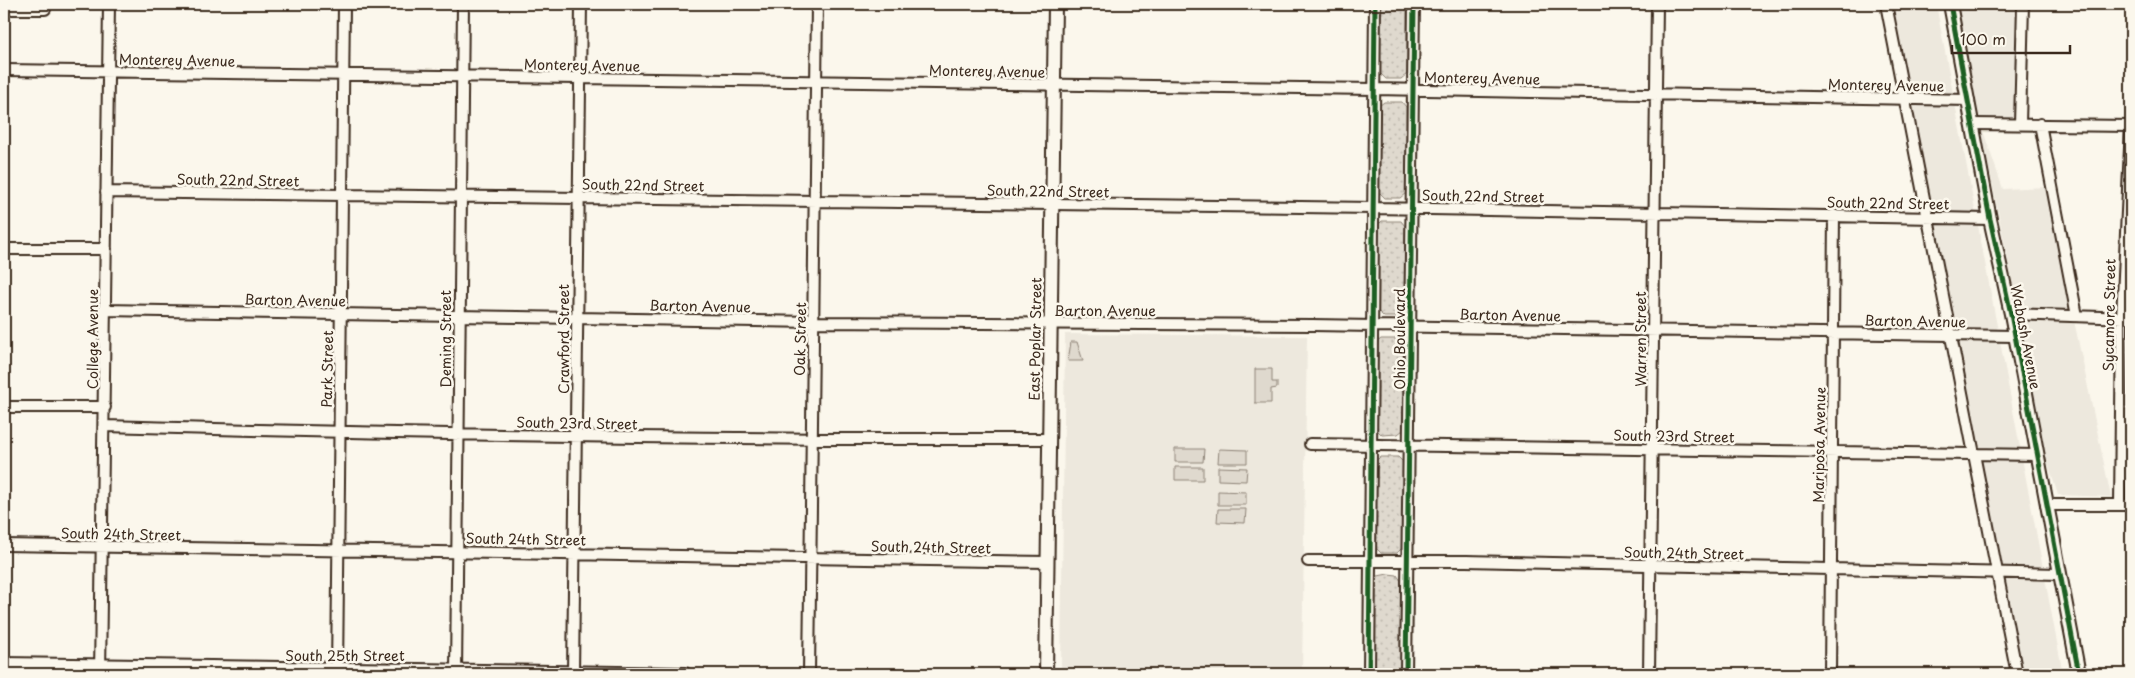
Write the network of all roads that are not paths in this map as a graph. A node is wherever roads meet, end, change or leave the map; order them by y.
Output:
1 (109, 4) edge
2 (344, 4) edge
3 (463, 4) edge
4 (581, 4) edge
5 (817, 4) edge
6 (1055, 4) edge
7 (1376, 4) edge
8 (1414, 4) edge
9 (1657, 4) edge
10 (1886, 4) edge
11 (1950, 4) edge
12 (2024, 4) edge
13 (4, 9) edge
14 (45, 9) dead end
15 (4, 70) edge
16 (108, 72) junction
17 (344, 77) junction
18 (462, 77) junction
19 (580, 78) junction
20 (817, 81) junction
21 (1053, 86) junction
22 (1374, 89) junction
23 (1412, 90) junction
24 (1656, 96) junction
25 (1904, 99) junction
26 (1969, 100) junction
27 (1974, 124) junction
28 (2020, 124) junction
29 (2040, 124) junction
30 (2131, 126) edge
31 (106, 192) junction
32 (461, 195) junction
33 (344, 196) junction
34 (578, 198) junction
35 (815, 202) junction
36 (1052, 205) junction
37 (1373, 208) junction
38 (1411, 209) junction
39 (1654, 213) junction
40 (1834, 215) junction
41 (1927, 217) junction
42 (1990, 219) junction
43 (4, 249) edge
44 (106, 249) junction
45 (105, 310) junction
46 (342, 314) junction
47 (2012, 314) junction
48 (458, 315) junction
49 (2077, 316) junction
50 (577, 317) junction
51 (2127, 318) edge
52 (814, 322) junction
53 (1050, 324) junction
54 (1372, 326) junction
55 (1410, 327) junction
56 (1654, 330) junction
57 (1834, 333) junction
58 (1950, 336) junction
59 (2015, 336) junction
60 (4, 407) edge
61 (105, 407) junction
62 (105, 426) junction
63 (340, 432) junction
64 (459, 434) junction
65 (577, 437) junction
66 (1049, 439) junction
67 (813, 440) junction
68 (1310, 444) dead end
69 (1370, 444) junction
70 (1409, 444) junction
71 (1653, 449) junction
72 (1832, 451) junction
73 (1974, 454) junction
74 (2037, 455) junction
75 (2046, 505) junction
76 (2120, 505) junction
77 (2131, 505) edge
78 (4, 545) edge
79 (103, 548) junction
80 (339, 550) junction
81 (458, 552) junction
82 (575, 554) junction
83 (810, 559) junction
84 (1308, 561) dead end
85 (1048, 562) junction
86 (1369, 562) junction
87 (1408, 563) junction
88 (1651, 566) junction
89 (1831, 570) junction
90 (1997, 573) junction
91 (2060, 574) junction
92 (4, 664) edge
93 (100, 670) edge
94 (220, 672) edge
95 (337, 672) edge
96 (456, 672) edge
97 (573, 673) edge
98 (685, 674) edge
99 (809, 674) edge
100 (1046, 674) edge
101 (1369, 674) edge
102 (1406, 674) edge
103 (1649, 674) edge
104 (1830, 674) edge
105 (2017, 674) edge
106 (2079, 674) edge

1 - 16 street, College Avenue
2 - 17 street, Park Street
3 - 18 street, Deming Street
4 - 19 street, Crawford Street
5 - 20 street, Oak Street
6 - 21 main road, East Poplar Street
7 - 22 street, Ohio Boulevard
8 - 23 street, Ohio Boulevard
9 - 24 street, Warren Street
10 - 25 street
11 - 26 main road, Wabash Avenue
12 - 28 street
13 - 14 street
15 - 16 street, Monterey Avenue
16 - 17 street, Monterey Avenue
16 - 31 street, College Avenue
17 - 18 street, Monterey Avenue
17 - 33 street, Park Street
18 - 19 street, Monterey Avenue
18 - 32 street, Deming Street
19 - 20 street, Monterey Avenue
19 - 34 street, Crawford Street
20 - 21 street, Monterey Avenue
20 - 35 street, Oak Street
21 - 22 street, Monterey Avenue
21 - 36 main road, East Poplar Street
22 - 23 street, Monterey Avenue
22 - 37 street, Ohio Boulevard
23 - 24 street, Monterey Avenue
23 - 38 street, Ohio Boulevard
24 - 25 street, Monterey Avenue
24 - 39 street, Warren Street
25 - 26 street, Monterey Avenue
25 - 41 street
26 - 27 main road, Wabash Avenue
27 - 28 street
27 - 42 main road, Wabash Avenue
28 - 29 street
29 - 30 street
29 - 49 street
30 - 51 street, Sycamore Street
31 - 33 street, South 22nd Street
31 - 44 street, College Avenue
32 - 33 street, South 22nd Street
32 - 34 street, South 22nd Street
32 - 48 street, Deming Street
33 - 46 street, Park Street
34 - 35 street, South 22nd Street
34 - 50 street, Crawford Street
35 - 36 street, South 22nd Street
35 - 52 street, Oak Street
36 - 37 street, South 22nd Street
36 - 53 main road, East Poplar Street
37 - 38 street, South 22nd Street
37 - 54 street, Ohio Boulevard
38 - 39 street, South 22nd Street
38 - 55 street, Ohio Boulevard
39 - 40 street, South 22nd Street
39 - 56 street, Warren Street
40 - 41 street, South 22nd Street
40 - 57 street, Mariposa Avenue
41 - 42 street, South 22nd Street
41 - 58 street
42 - 47 main road, Wabash Avenue
43 - 44 street
44 - 45 street, College Avenue
45 - 46 street, Barton Avenue
45 - 61 street, College Avenue
46 - 48 street, Barton Avenue
46 - 63 street, Park Street
47 - 49 street
47 - 59 main road, Wabash Avenue
48 - 50 street, Barton Avenue
48 - 64 street, Deming Street
49 - 51 street
50 - 52 street, Barton Avenue
50 - 65 street, Crawford Street
51 - 76 street, Sycamore Street
52 - 53 street, Barton Avenue
52 - 67 street, Oak Street
53 - 54 street, Barton Avenue
53 - 66 main road, East Poplar Street
54 - 55 street, Barton Avenue
54 - 69 street, Ohio Boulevard
55 - 56 street, Barton Avenue
55 - 70 street, Ohio Boulevard
56 - 57 street, Barton Avenue
56 - 71 street, Warren Street
57 - 58 street, Barton Avenue
57 - 72 street, Mariposa Avenue
58 - 59 street, Barton Avenue
58 - 73 street
59 - 74 main road, Wabash Avenue
60 - 61 street
61 - 62 street, College Avenue
62 - 63 street, South 23rd Street
62 - 79 street, College Avenue
63 - 64 street, South 23rd Street
63 - 80 street, Park Street
64 - 65 street, South 23rd Street
64 - 81 street, Deming Street
65 - 67 street, South 23rd Street
65 - 82 street, Crawford Street
66 - 67 street, South 23rd Street
66 - 85 main road, East Poplar Street
67 - 83 street, Oak Street
68 - 69 street, South 23rd Street
69 - 70 street, South 23rd Street
69 - 86 street, Ohio Boulevard
70 - 71 street, South 23rd Street
70 - 87 street, Ohio Boulevard
71 - 72 street, South 23rd Street
71 - 88 street, Warren Street
72 - 73 street, South 23rd Street
72 - 89 street, Mariposa Avenue
73 - 74 street, South 23rd Street
73 - 90 street
74 - 75 main road, Wabash Avenue
75 - 76 street
75 - 91 main road, Wabash Avenue
76 - 77 street
78 - 79 street, South 24th Street
79 - 80 street, South 24th Street
79 - 93 street, College Avenue
80 - 81 street, South 24th Street
80 - 95 street, Park Street
81 - 82 street, South 24th Street
81 - 96 street, Deming Street
82 - 83 street, South 24th Street
82 - 97 street, Crawford Street
83 - 85 street, South 24th Street
83 - 99 street, Oak Street
84 - 86 street, South 24th Street
85 - 100 main road, East Poplar Street
86 - 87 street, South 24th Street
86 - 101 street, Ohio Boulevard
87 - 88 street, South 24th Street
87 - 102 street, Ohio Boulevard
88 - 89 street, South 24th Street
88 - 103 street, Warren Street
89 - 90 street, South 24th Street
89 - 104 street, Mariposa Avenue
90 - 91 street, South 24th Street
90 - 105 street
91 - 106 main road, Wabash Avenue
92 - 93 main road, South 25th Street
93 - 94 main road, South 25th Street
94 - 95 main road, South 25th Street
95 - 96 main road, South 25th Street
96 - 97 main road, South 25th Street
97 - 98 main road, South 25th Street

